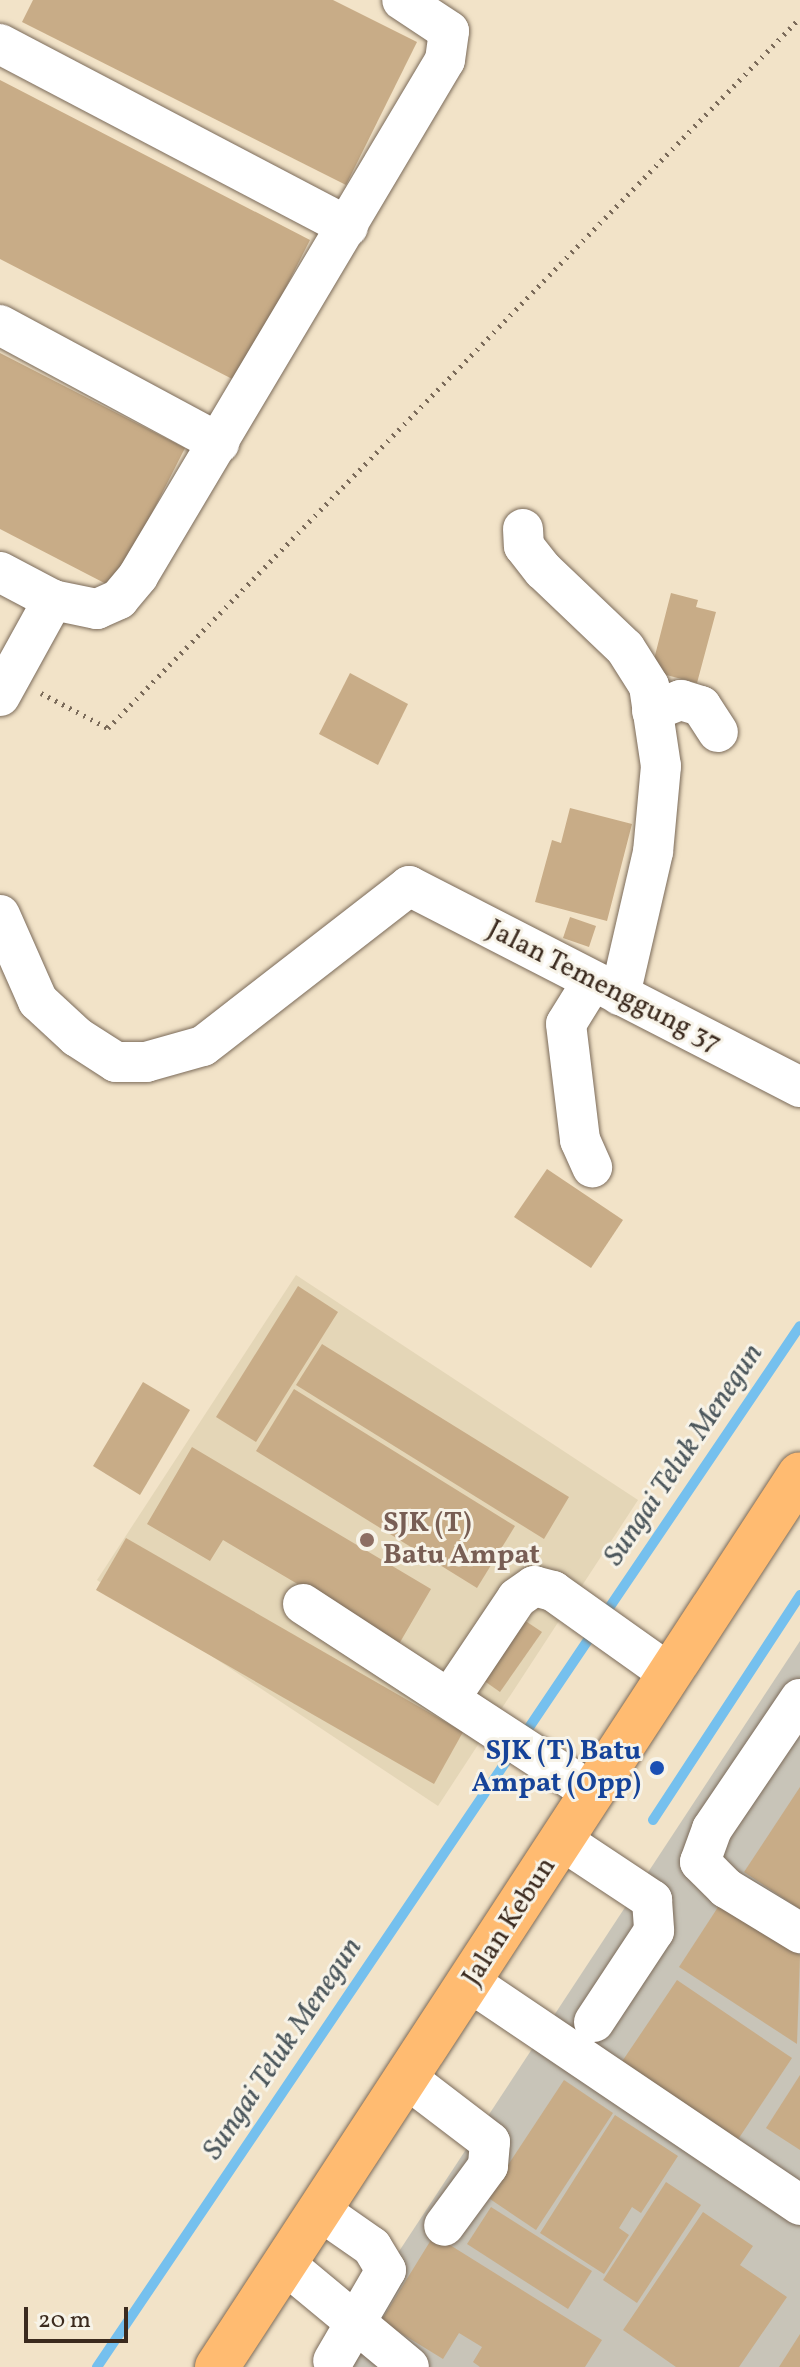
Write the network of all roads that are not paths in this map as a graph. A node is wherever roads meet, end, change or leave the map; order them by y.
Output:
1 (402, 0) edge
2 (0, 44) edge
3 (348, 227) junction
4 (0, 325) edge
5 (219, 443) junction
6 (523, 529) dead end
7 (0, 572) edge
8 (53, 600) junction
9 (3, 690) edge
10 (652, 711) junction
11 (718, 732) dead end
12 (0, 915) edge
13 (606, 989) junction
14 (800, 1087) edge
15 (592, 1167) dead end
16 (800, 1474) edge
17 (303, 1604) dead end
18 (670, 1674) junction
19 (450, 1698) junction
20 (800, 1699) edge
21 (593, 1793) junction
22 (563, 1841) junction
23 (800, 1933) edge
24 (471, 1983) junction
25 (594, 2022) dead end
26 (409, 2080) junction
27 (800, 2205) edge
28 (322, 2212) junction
29 (444, 2226) dead end
30 (285, 2264) junction
31 (355, 2323) junction
32 (333, 2361) dead end
33 (231, 2362) edge
34 (409, 2367) edge

1 - 3 street
2 - 3 street
3 - 5 street
4 - 5 street
5 - 8 street
6 - 10 street
7 - 8 street
8 - 9 street
10 - 11 street
10 - 13 street
12 - 13 street, Jalan Temenggung 37
13 - 14 street, Jalan Temenggung 37
13 - 15 street
16 - 18 main road, Jalan Kebun
17 - 19 street
18 - 19 street
18 - 21 main road, Jalan Kebun
19 - 21 street
20 - 23 street
21 - 22 main road, Jalan Kebun
22 - 24 main road, Jalan Kebun
22 - 25 street
24 - 26 main road, Jalan Kebun
24 - 27 street
26 - 28 main road, Jalan Kebun
26 - 29 street
28 - 30 main road, Jalan Kebun
28 - 31 street
30 - 31 street
30 - 33 main road, Jalan Kebun
31 - 32 street
31 - 34 street

